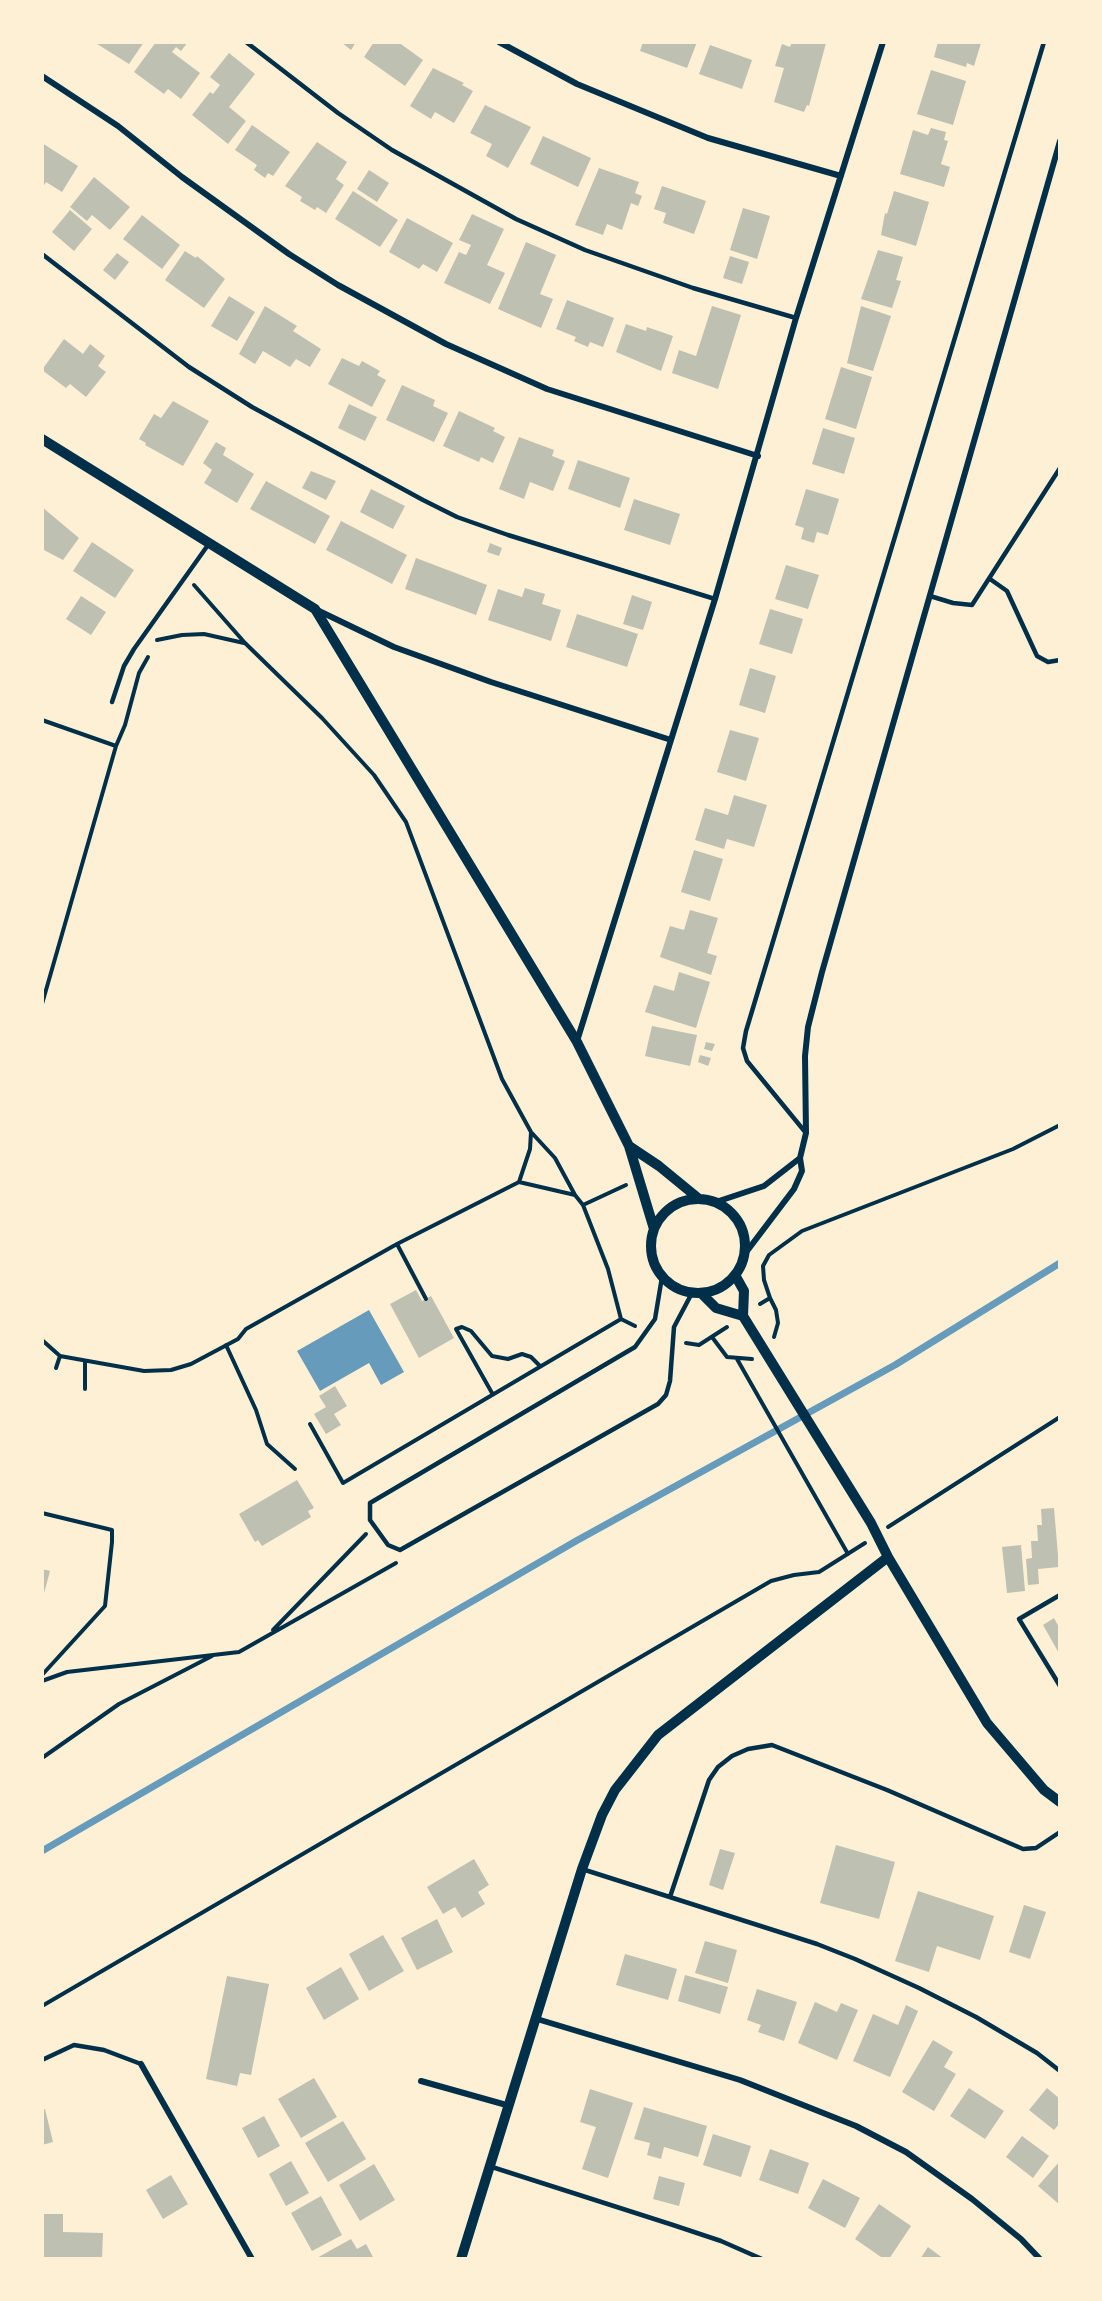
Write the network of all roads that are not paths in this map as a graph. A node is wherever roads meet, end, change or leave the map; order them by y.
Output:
1 (246, 42) edge
2 (499, 42) edge
3 (883, 42) edge
4 (1044, 42) edge
5 (42, 76) edge
6 (1060, 141) edge
7 (842, 176) junction
8 (42, 254) edge
9 (796, 318) junction
10 (42, 439) edge
11 (758, 456) junction
12 (1060, 468) edge
13 (208, 544) junction
14 (990, 579) junction
15 (930, 596) junction
16 (715, 599) junction
17 (315, 609) junction
18 (1060, 660) edge
19 (112, 702) dead end
20 (671, 740) junction
21 (577, 1042) junction
22 (806, 1133) junction
23 (629, 1146) junction
24 (800, 1158) junction
25 (698, 1198) junction
26 (716, 1202) junction
27 (654, 1229) junction
28 (744, 1255) junction
29 (735, 1275) junction
30 (662, 1277) junction
31 (697, 1293) junction
32 (743, 1316) junction
33 (888, 1557) junction
34 (1060, 1595) edge
35 (1060, 1686) edge
36 (1060, 1802) edge
37 (1060, 1832) edge
38 (582, 1869) junction
39 (670, 1897) junction
40 (537, 2019) junction
41 (42, 2060) edge
42 (141, 2064) joint
43 (1060, 2071) edge
44 (421, 2081) dead end
45 (510, 2106) junction
46 (492, 2168) junction
47 (252, 2259) edge
48 (461, 2259) edge
49 (762, 2259) edge
50 (1040, 2259) edge

1 - 9 lane
2 - 7 street
3 - 7 street
4 - 22 lane
5 - 11 street
6 - 15 street
7 - 9 street
8 - 16 lane
9 - 11 street
10 - 13 street
11 - 16 street
12 - 14 lane
13 - 17 street
13 - 19 lane
14 - 15 lane
14 - 18 lane
15 - 22 street
16 - 20 street
17 - 20 street
17 - 21 street
20 - 21 street
21 - 23 street
22 - 24 street
23 - 25 street
23 - 27 street
24 - 26 street
24 - 28 street
25 - 26 street
25 - 27 street
26 - 28 street
27 - 30 street
28 - 29 street
29 - 31 street
29 - 32 street
30 - 31 street
30 - 31 lane
31 - 32 street
32 - 33 street
33 - 36 street
33 - 38 street
34 - 35 lane
37 - 39 lane
38 - 39 lane
38 - 40 street
39 - 43 lane
40 - 45 street
40 - 50 street
41 - 42 lane
42 - 47 street
44 - 45 street
45 - 46 street
46 - 48 street
46 - 49 lane

